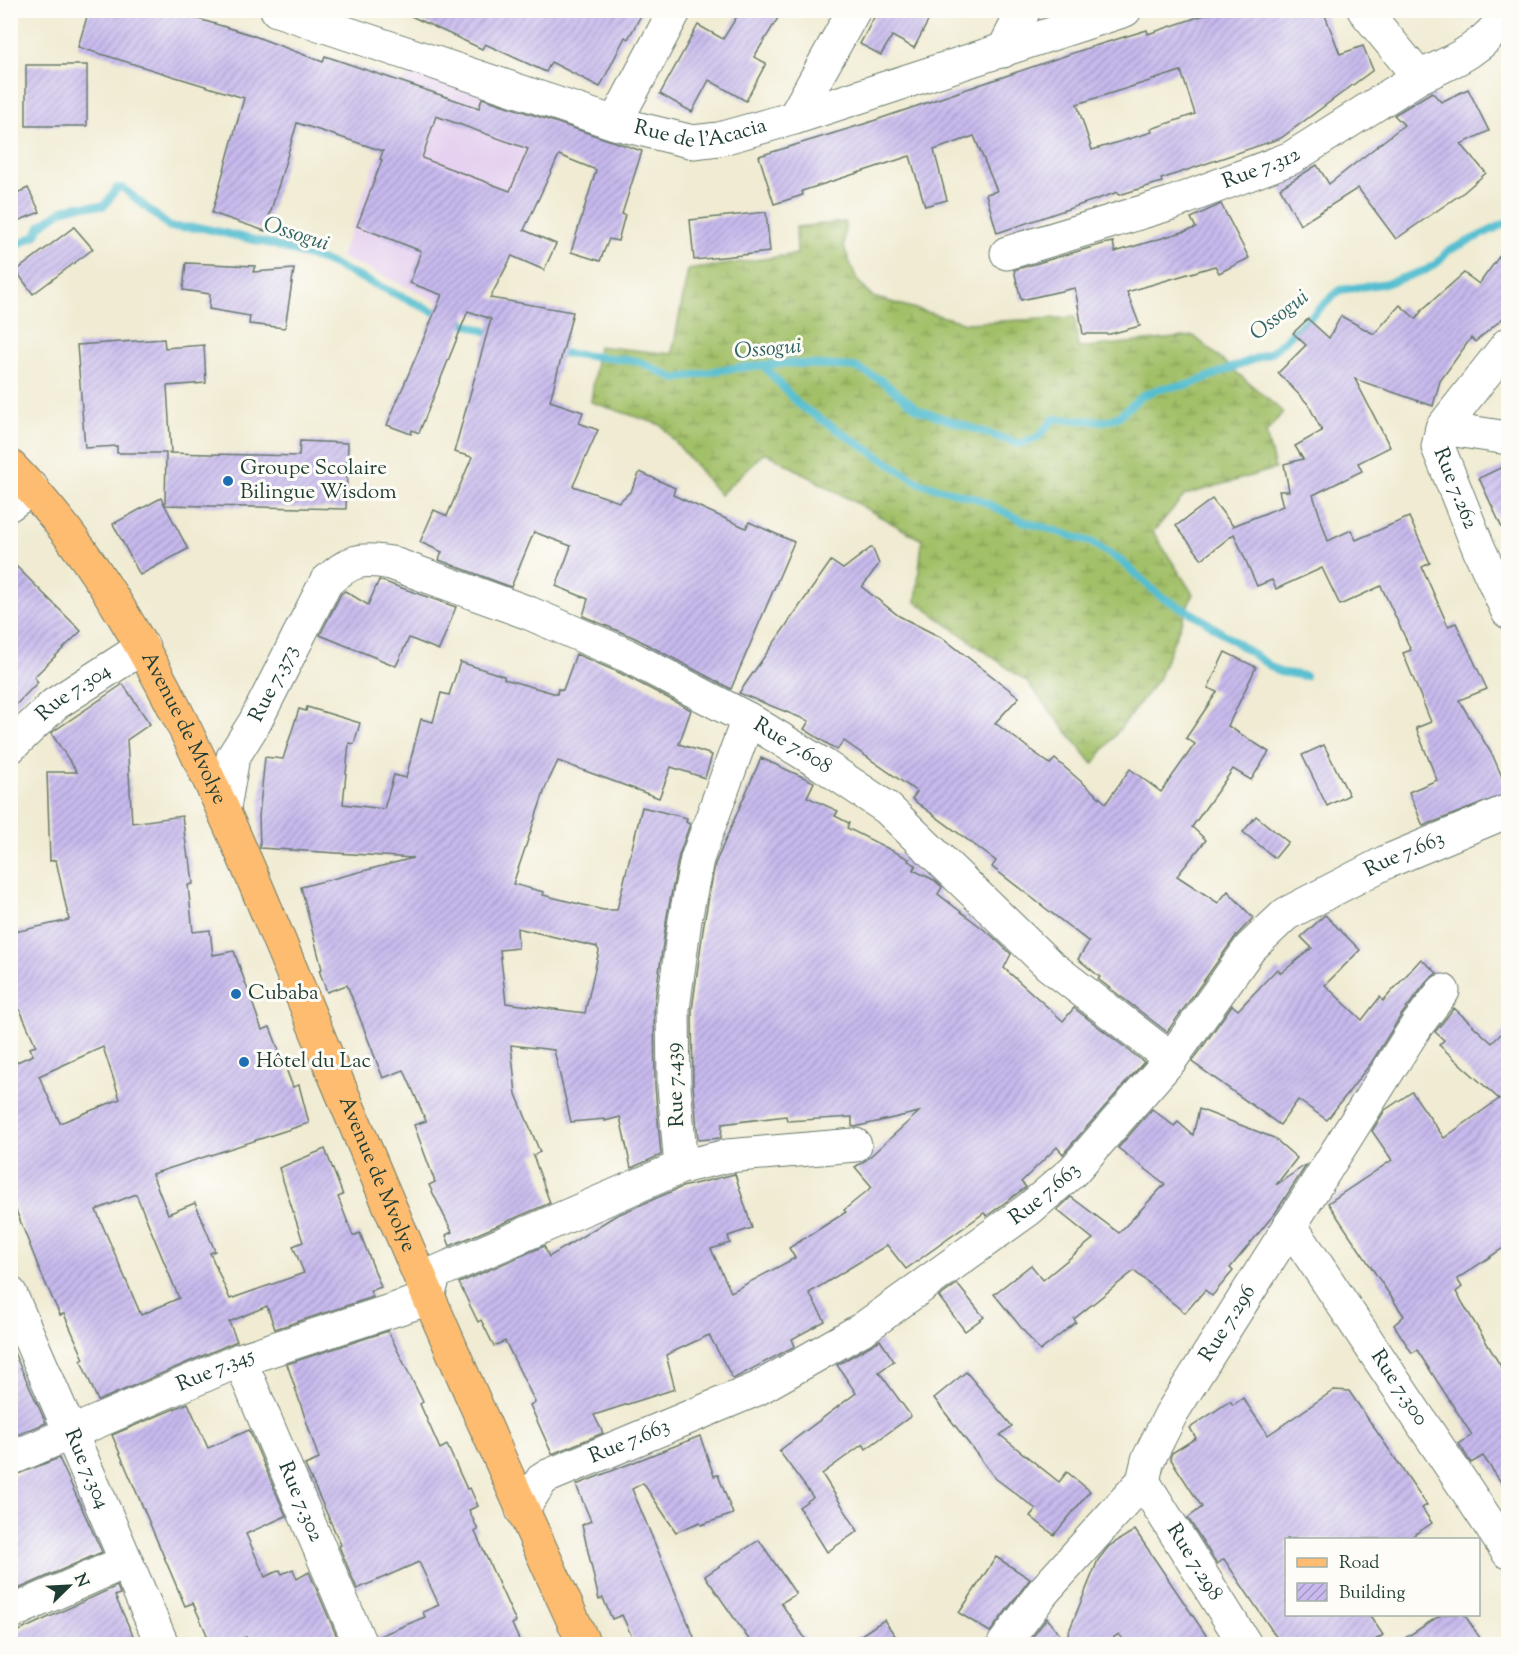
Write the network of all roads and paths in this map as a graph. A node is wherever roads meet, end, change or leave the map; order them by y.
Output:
1 (277, 10) edge
2 (675, 10) edge
3 (854, 10) edge
4 (1024, 10) edge
5 (1125, 10) edge
6 (1364, 10) edge
7 (1509, 12) edge
8 (354, 22) edge
9 (1003, 51) junction
10 (1419, 77) junction
11 (794, 118) junction
12 (615, 123) junction
13 (1006, 253) dead end
14 (1509, 344) edge
15 (1443, 428) junction
16 (1509, 438) edge
17 (18, 486) edge
18 (342, 568) joint
19 (1509, 612) edge
20 (143, 647) junction
21 (748, 719) junction
22 (10, 747) edge
23 (224, 808) junction
24 (1509, 811) edge
25 (1443, 991) dead end
26 (1170, 1059) junction
27 (855, 1145) dead end
28 (681, 1167) junction
29 (1290, 1225) junction
30 (10, 1293) edge
31 (427, 1299) junction
32 (240, 1360) junction
33 (69, 1433) junction
34 (10, 1459) edge
35 (1143, 1480) junction
36 (522, 1510) junction
37 (1509, 1552) edge
38 (125, 1562) junction
39 (10, 1613) edge
40 (162, 1644) edge
41 (360, 1644) edge
42 (584, 1644) edge
43 (1004, 1644) edge
44 (1245, 1644) edge

1 - 8 street, Rue de l'Acacia
2 - 12 street
3 - 11 street
4 - 9 street
5 - 9 street, Rue de l'Acacia
6 - 10 street
7 - 10 street, Rue 7.312
8 - 12 street, Rue de l'Acacia
9 - 11 street, Rue de l'Acacia
10 - 13 street, Rue 7.312
11 - 12 street, Rue de l'Acacia
14 - 15 street, Rue 7.262
15 - 16 street
15 - 19 street, Rue 7.262
17 - 20 main road, Avenue de Mvolye
18 - 21 street, Rue 7.608
18 - 23 street, Rue 7.373
20 - 22 street, Rue 7.304
20 - 23 main road, Avenue de Mvolye
21 - 26 street, Rue 7.608
21 - 28 street, Rue 7.439
23 - 31 main road, Avenue de Mvolye
24 - 26 street, Rue 7.663
25 - 29 street, Rue 7.296
26 - 36 street, Rue 7.663
27 - 28 street
28 - 31 street
29 - 35 street, Rue 7.296
29 - 37 street, Rue 7.300
30 - 33 street, Rue 7.304
31 - 32 street, Rue 7.345
31 - 36 main road, Avenue de Mvolye
32 - 33 street, Rue 7.345
32 - 41 street, Rue 7.302
33 - 34 street, Rue 7.345
33 - 38 street, Rue 7.304
35 - 43 street, Rue 7.296
35 - 44 street, Rue 7.298
36 - 42 main road, Avenue de Mvolye
38 - 39 street
38 - 40 street, Rue 7.304

